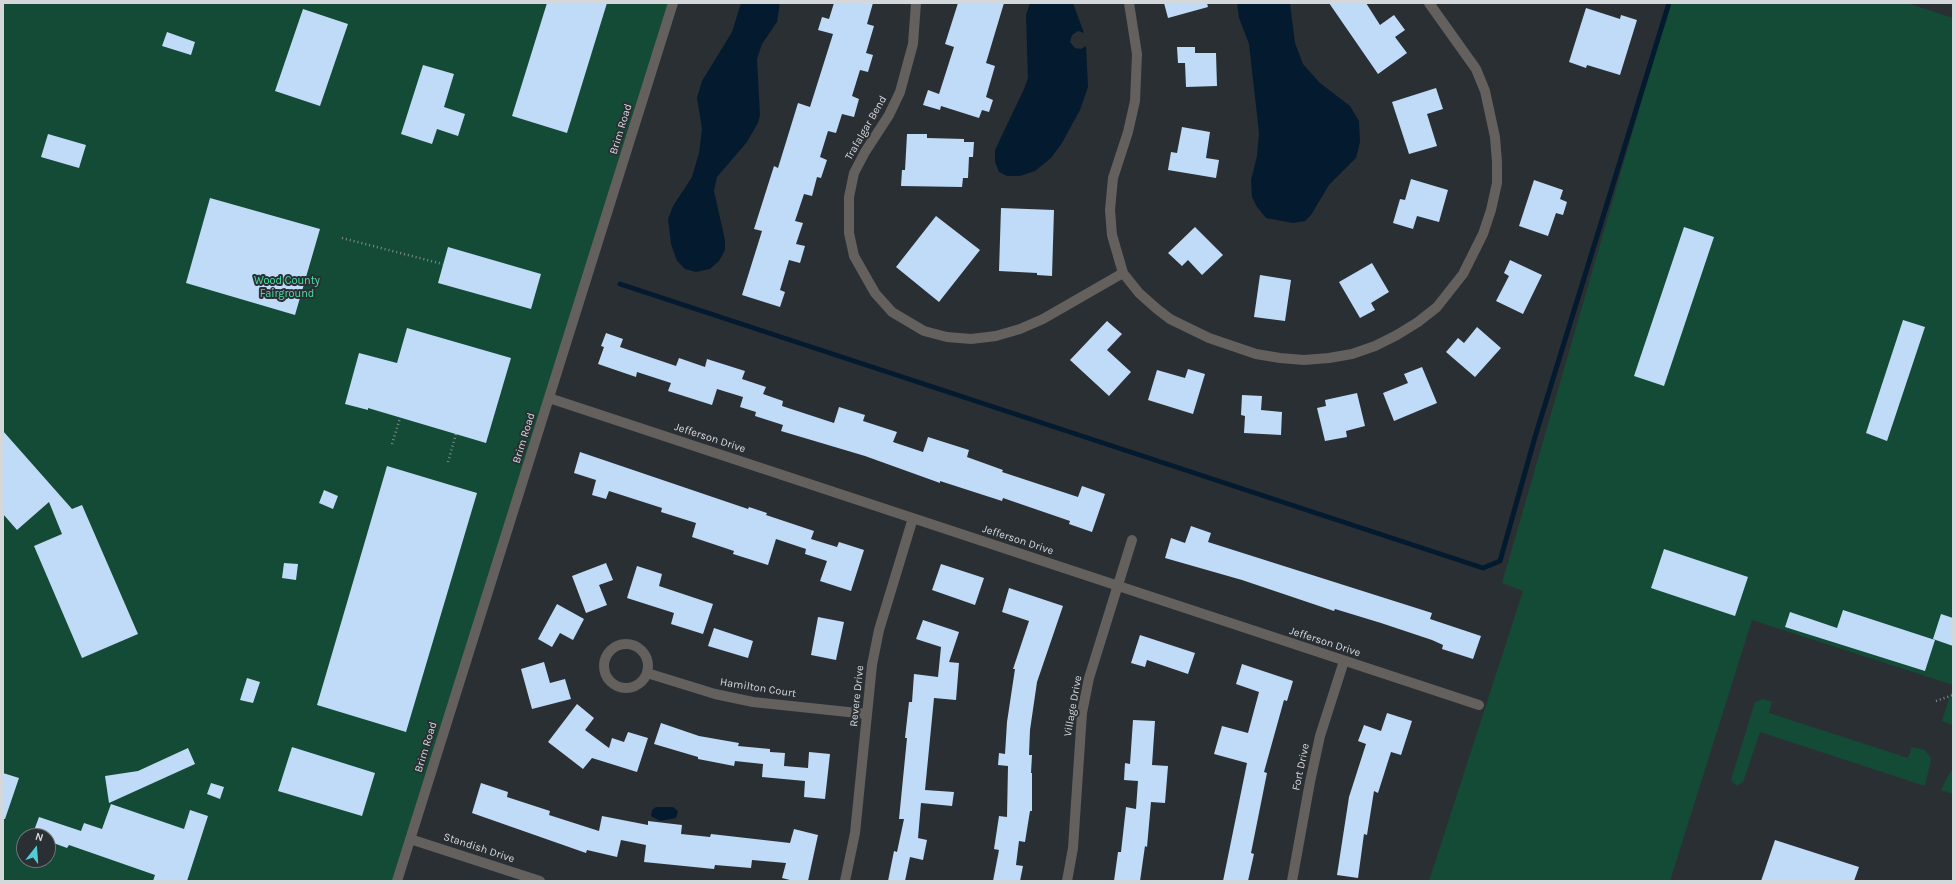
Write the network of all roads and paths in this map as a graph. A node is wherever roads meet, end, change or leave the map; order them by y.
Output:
1 (673, 3) edge
2 (916, 3) edge
3 (1129, 3) edge
4 (1429, 3) edge
5 (342, 238) dead end
6 (443, 264) dead end
7 (1123, 272) junction
8 (549, 398) junction
9 (400, 418) dead end
10 (456, 434) dead end
11 (392, 444) dead end
12 (448, 462) dead end
13 (913, 518) junction
14 (1132, 540) dead end
15 (1118, 586) junction
16 (1344, 661) junction
17 (647, 673) junction
18 (1953, 695) edge
19 (1936, 701) dead end
20 (1478, 705) dead end
21 (867, 714) junction
22 (410, 839) junction
23 (397, 881) edge
24 (540, 881) edge
25 (845, 881) edge
26 (1067, 881) edge
27 (1292, 881) edge

1 - 8 street, Brim Road
2 - 7 street, Trafalgar Bend
3 - 7 street
4 - 7 street
5 - 6 path
8 - 13 street, Jefferson Drive
8 - 22 street, Brim Road
9 - 11 path
10 - 12 path
13 - 15 street, Jefferson Drive
13 - 21 street, Revere Drive
14 - 15 street, Village Drive
15 - 16 street, Jefferson Drive
15 - 26 street, Village Drive
16 - 20 street, Jefferson Drive
16 - 27 street, Fort Drive
17 - 17 street
17 - 21 street, Hamilton Court
18 - 19 path
21 - 25 street, Revere Drive
22 - 23 street, Brim Road
22 - 24 street, Standish Drive

